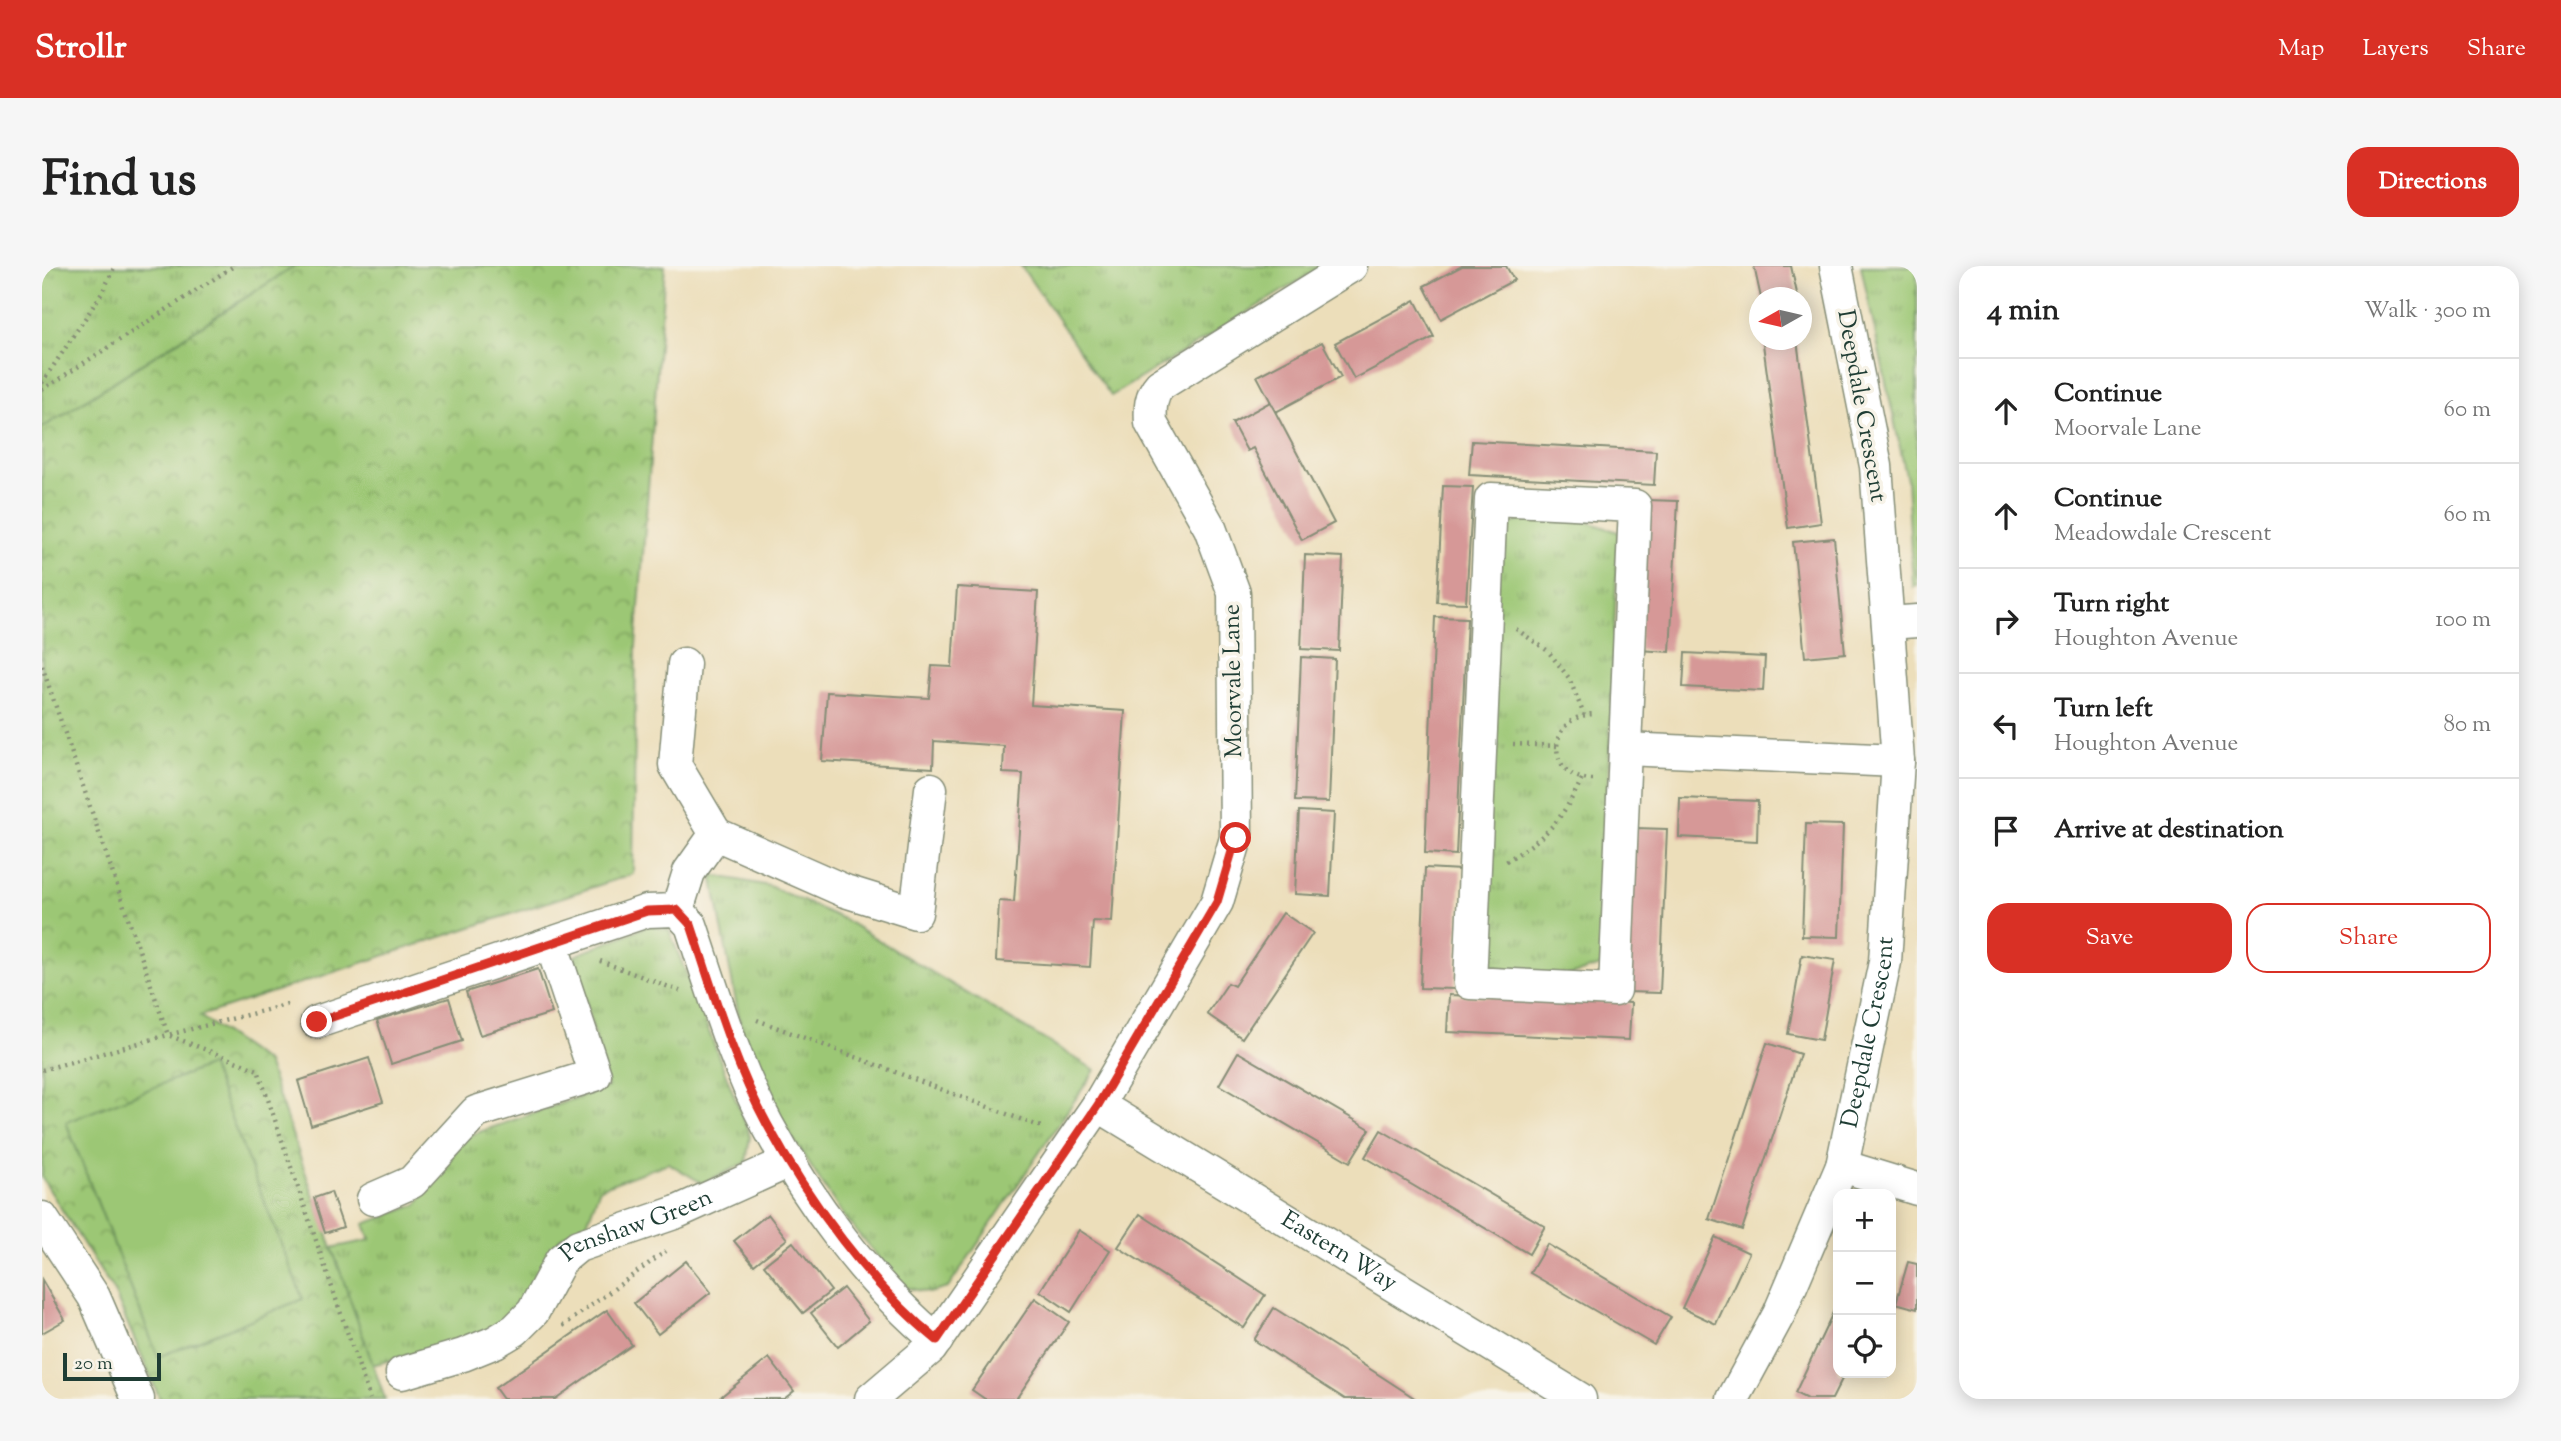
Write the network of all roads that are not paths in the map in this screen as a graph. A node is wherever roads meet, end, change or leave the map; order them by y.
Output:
1 (1351, 266) edge
2 (1836, 266) edge
3 (1903, 622) edge
4 (684, 664) dead end
5 (1625, 750) junction
6 (1898, 761) junction
7 (930, 789) dead end
8 (716, 834) junction
9 (677, 910) junction
10 (551, 943) junction
11 (306, 1012) road end
12 (1098, 1105) junction
13 (790, 1161) junction
14 (1842, 1166) junction
15 (1917, 1189) edge
16 (373, 1199) dead end
17 (42, 1218) edge
18 (937, 1340) junction
19 (402, 1373) dead end
20 (138, 1399) edge
21 (871, 1399) edge
22 (1580, 1399) edge
23 (1732, 1399) edge

1 - 12 street, Moorvale Lane
2 - 3 street, Deepdale Crescent
3 - 6 street, Deepdale Crescent
4 - 8 street
5 - 5 street
5 - 6 street
6 - 14 street, Deepdale Crescent
7 - 8 street
8 - 9 street
9 - 10 street
9 - 13 street
10 - 11 street
10 - 16 street
12 - 18 street
12 - 22 street, Eastern Way
13 - 18 street
13 - 19 street, Penshaw Green
14 - 15 street
14 - 23 street, Deepdale Crescent
17 - 20 street
18 - 21 street

